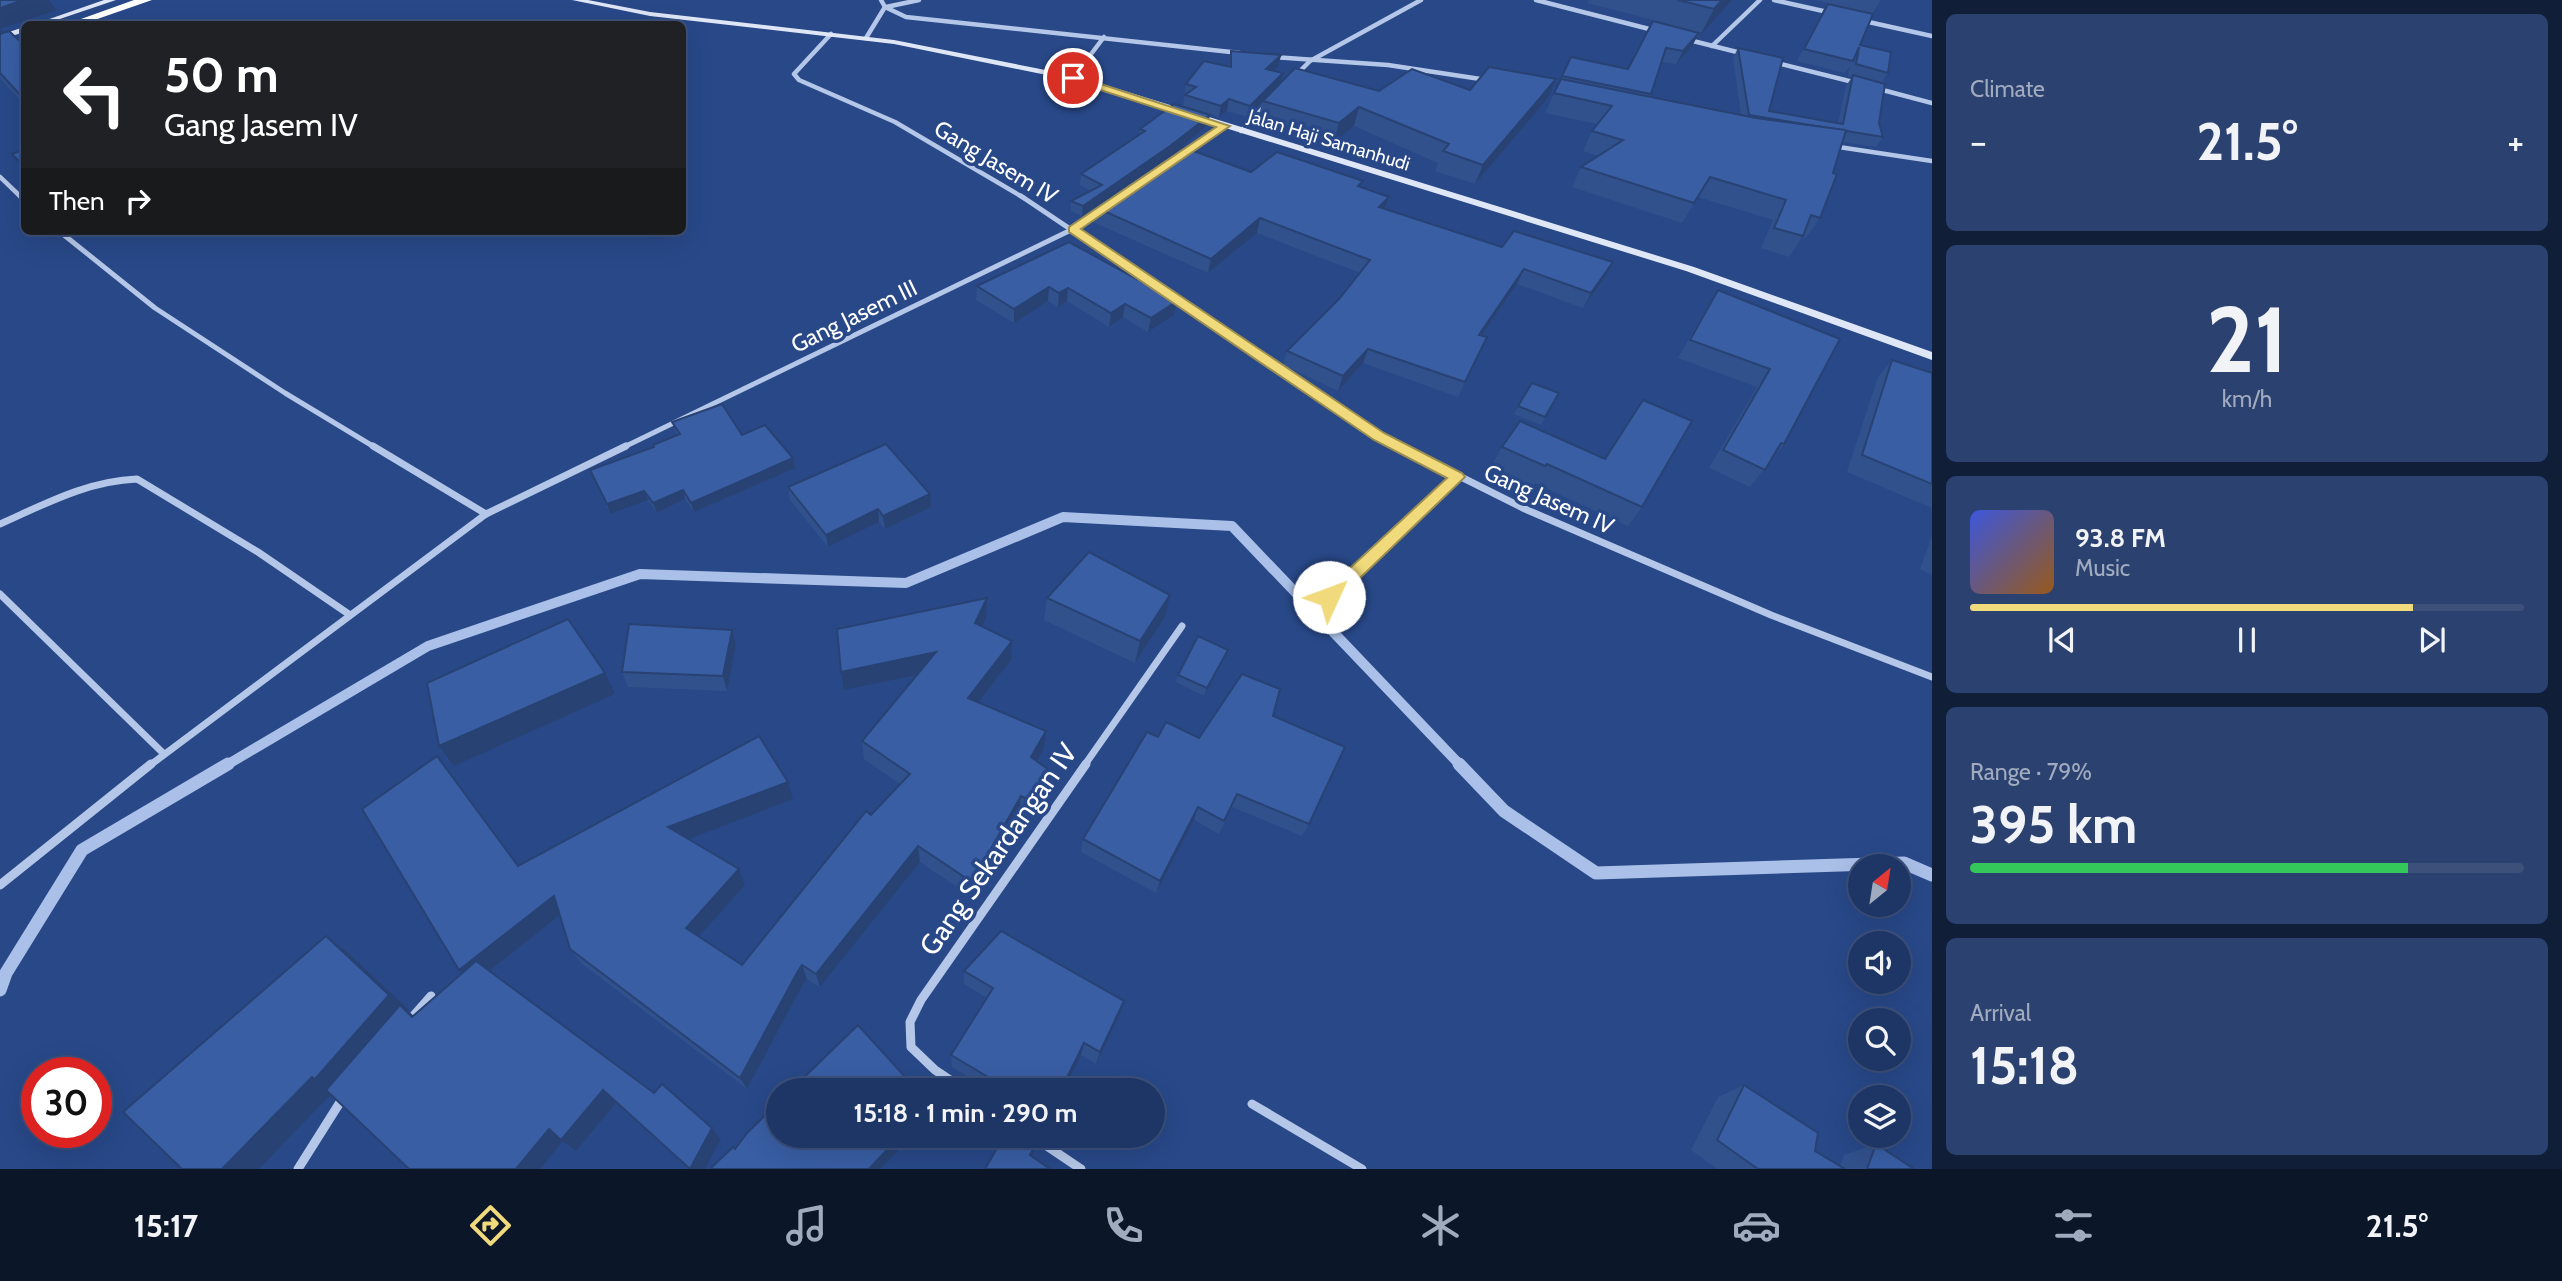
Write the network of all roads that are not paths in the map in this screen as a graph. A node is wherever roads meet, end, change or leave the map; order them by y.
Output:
1 (112, 0) edge
2 (146, 0) edge
3 (576, 0) edge
4 (881, 0) edge
5 (919, 0) edge
6 (1420, 0) edge
7 (1535, 0) edge
8 (1760, 0) edge
9 (1774, 0) edge
10 (885, 8) junction
11 (1840, 15) edge
12 (1853, 18) edge
13 (48, 21) edge
14 (81, 21) edge
15 (21, 30) edge
16 (1659, 32) edge
17 (831, 34) junction
18 (1672, 35) edge
19 (1932, 36) edge
20 (1104, 37) junction
21 (0, 38) edge
22 (866, 38) junction
23 (21, 41) edge
24 (1712, 46) junction
25 (0, 49) edge
26 (1241, 53) edge
27 (1749, 55) edge
28 (1268, 57) edge
29 (1762, 59) edge
30 (1310, 61) junction
31 (1073, 78) junction
32 (1292, 79) edge
33 (1495, 82) edge
34 (1932, 103) edge
35 (1266, 105) edge
36 (1224, 126) junction
37 (1241, 131) junction
38 (1827, 145) edge
39 (1181, 156) edge
40 (1932, 161) edge
41 (0, 177) edge
42 (21, 197) edge
43 (1106, 207) edge
44 (1073, 229) junction
45 (64, 235) edge
46 (1932, 356) edge
47 (1457, 477) junction
48 (486, 514) junction
49 (0, 524) edge
50 (0, 594) edge
51 (1329, 597) dead end
52 (350, 615) junction
53 (1182, 626) dead end
54 (1932, 677) edge
55 (164, 754) junction
56 (0, 885) edge
57 (431, 996) edge
58 (404, 1026) edge
59 (947, 1078) edge
60 (350, 1086) edge
61 (1252, 1104) dead end
62 (1050, 1148) edge
63 (298, 1169) edge
64 (1081, 1169) edge
65 (1362, 1169) edge

1 - 13 street
2 - 14 highway
3 - 17 street, Jalan Haji Samanhudi
4 - 10 street
5 - 10 street
6 - 30 street
7 - 16 street
8 - 24 street
9 - 11 street
10 - 20 street
10 - 22 street
12 - 19 street
15 - 21 street
17 - 22 street, Jalan Haji Samanhudi
17 - 44 street, Gang Jasem IV
18 - 24 street
20 - 26 street
20 - 31 street
22 - 31 street, Jalan Haji Samanhudi
23 - 25 highway
24 - 27 street
28 - 30 street
29 - 34 street
30 - 32 street
30 - 33 street
31 - 36 street, Jalan Haji Samanhudi
35 - 37 street
36 - 37 street, Jalan Haji Samanhudi
36 - 39 street
37 - 46 street, Jalan Haji Samanhudi
38 - 40 street
41 - 42 street
43 - 44 street, Gang Jasem III
44 - 47 street, Gang Jasem IV
44 - 48 street, Gang Jasem III
45 - 48 street
47 - 51 street
47 - 54 street, Gang Jasem IV
48 - 52 street, Gang Jasem III
49 - 52 street
50 - 55 street
52 - 55 street, Gang Jasem III
53 - 59 street, Gang Sekardangan IV
55 - 56 street, Gang Jasem III
57 - 58 street
60 - 63 street
61 - 65 street
62 - 64 street

